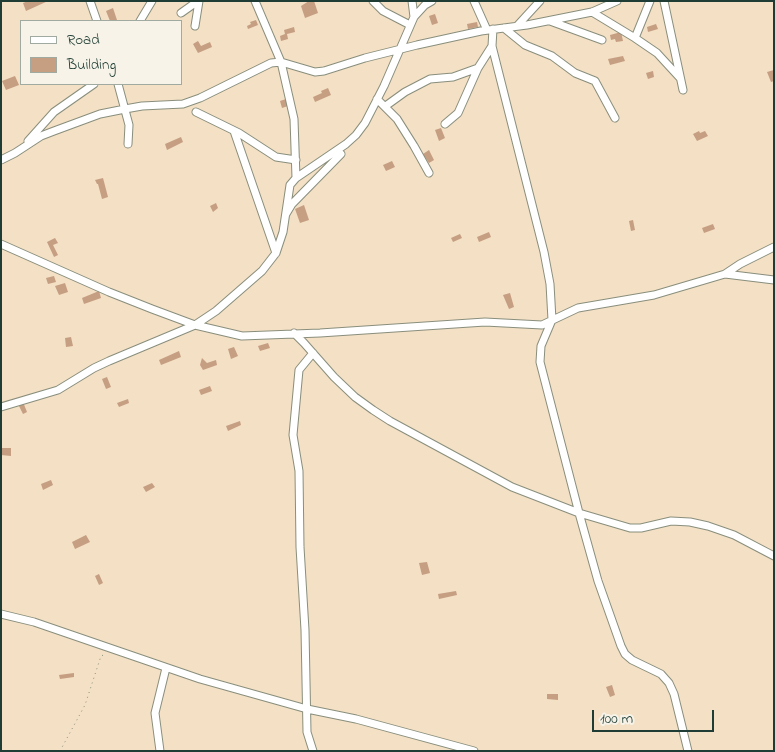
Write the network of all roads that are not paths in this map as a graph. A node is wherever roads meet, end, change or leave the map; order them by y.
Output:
1 (90, 1) edge
2 (152, 1) edge
3 (199, 1) edge
4 (255, 1) edge
5 (373, 1) edge
6 (412, 1) edge
7 (432, 1) edge
8 (474, 1) edge
9 (540, 1) edge
10 (617, 1) edge
11 (650, 1) edge
12 (664, 1) edge
13 (592, 12) junction
14 (181, 13) dead end
15 (414, 17) junction
16 (97, 20) edge
17 (141, 20) edge
18 (550, 21) junction
19 (410, 25) junction
20 (195, 26) dead end
21 (517, 26) junction
22 (504, 28) junction
23 (490, 30) junction
24 (635, 38) junction
25 (602, 40) dead end
26 (492, 46) junction
27 (400, 49) junction
28 (281, 62) junction
29 (478, 68) junction
30 (680, 78) junction
31 (93, 85) edge
32 (118, 85) edge
33 (683, 90) dead end
34 (377, 100) junction
35 (387, 105) dead end
36 (125, 109) junction
37 (196, 112) dead end
38 (615, 118) dead end
39 (445, 124) dead end
40 (234, 131) junction
41 (128, 144) dead end
42 (21, 149) junction
43 (341, 154) dead end
44 (1, 160) edge
45 (296, 160) junction
46 (429, 173) dead end
47 (296, 178) junction
48 (285, 217) junction
49 (1, 244) edge
50 (774, 246) edge
51 (276, 253) junction
52 (725, 274) junction
53 (774, 280) edge
54 (552, 320) junction
55 (196, 325) junction
56 (294, 333) junction
57 (313, 353) junction
58 (1, 407) edge
59 (579, 513) junction
60 (774, 556) edge
61 (1, 614) edge
62 (166, 668) junction
63 (307, 708) junction
64 (160, 751) edge
65 (314, 751) edge
66 (474, 751) edge
67 (688, 751) edge

1 - 16 street
2 - 17 street
3 - 14 street
3 - 20 street
4 - 28 street
5 - 19 street
6 - 15 street
7 - 15 street
8 - 23 street
9 - 21 street
10 - 13 street
11 - 24 street
12 - 30 street
13 - 18 street
13 - 24 street
15 - 19 street
18 - 21 street
18 - 25 street
19 - 27 street
21 - 22 street
22 - 23 street
22 - 38 street
23 - 26 street
23 - 27 street
24 - 30 street
26 - 29 street
26 - 54 street
27 - 28 street
27 - 34 street
28 - 36 street
28 - 45 street
29 - 35 street
29 - 39 street
30 - 33 street
31 - 42 street
32 - 36 street
34 - 46 street
34 - 47 street
36 - 41 street
36 - 42 street
37 - 40 street
40 - 45 street
40 - 51 street
42 - 44 street
43 - 48 street
45 - 47 street
47 - 48 street
48 - 51 street
49 - 55 street
50 - 52 street
51 - 55 street
52 - 53 street
52 - 54 street
54 - 56 street
54 - 59 street
55 - 56 street
55 - 58 street
56 - 57 street
57 - 59 street
57 - 63 street
59 - 60 street
59 - 67 street
61 - 62 street
62 - 63 street
62 - 64 street
63 - 65 street
63 - 66 street

